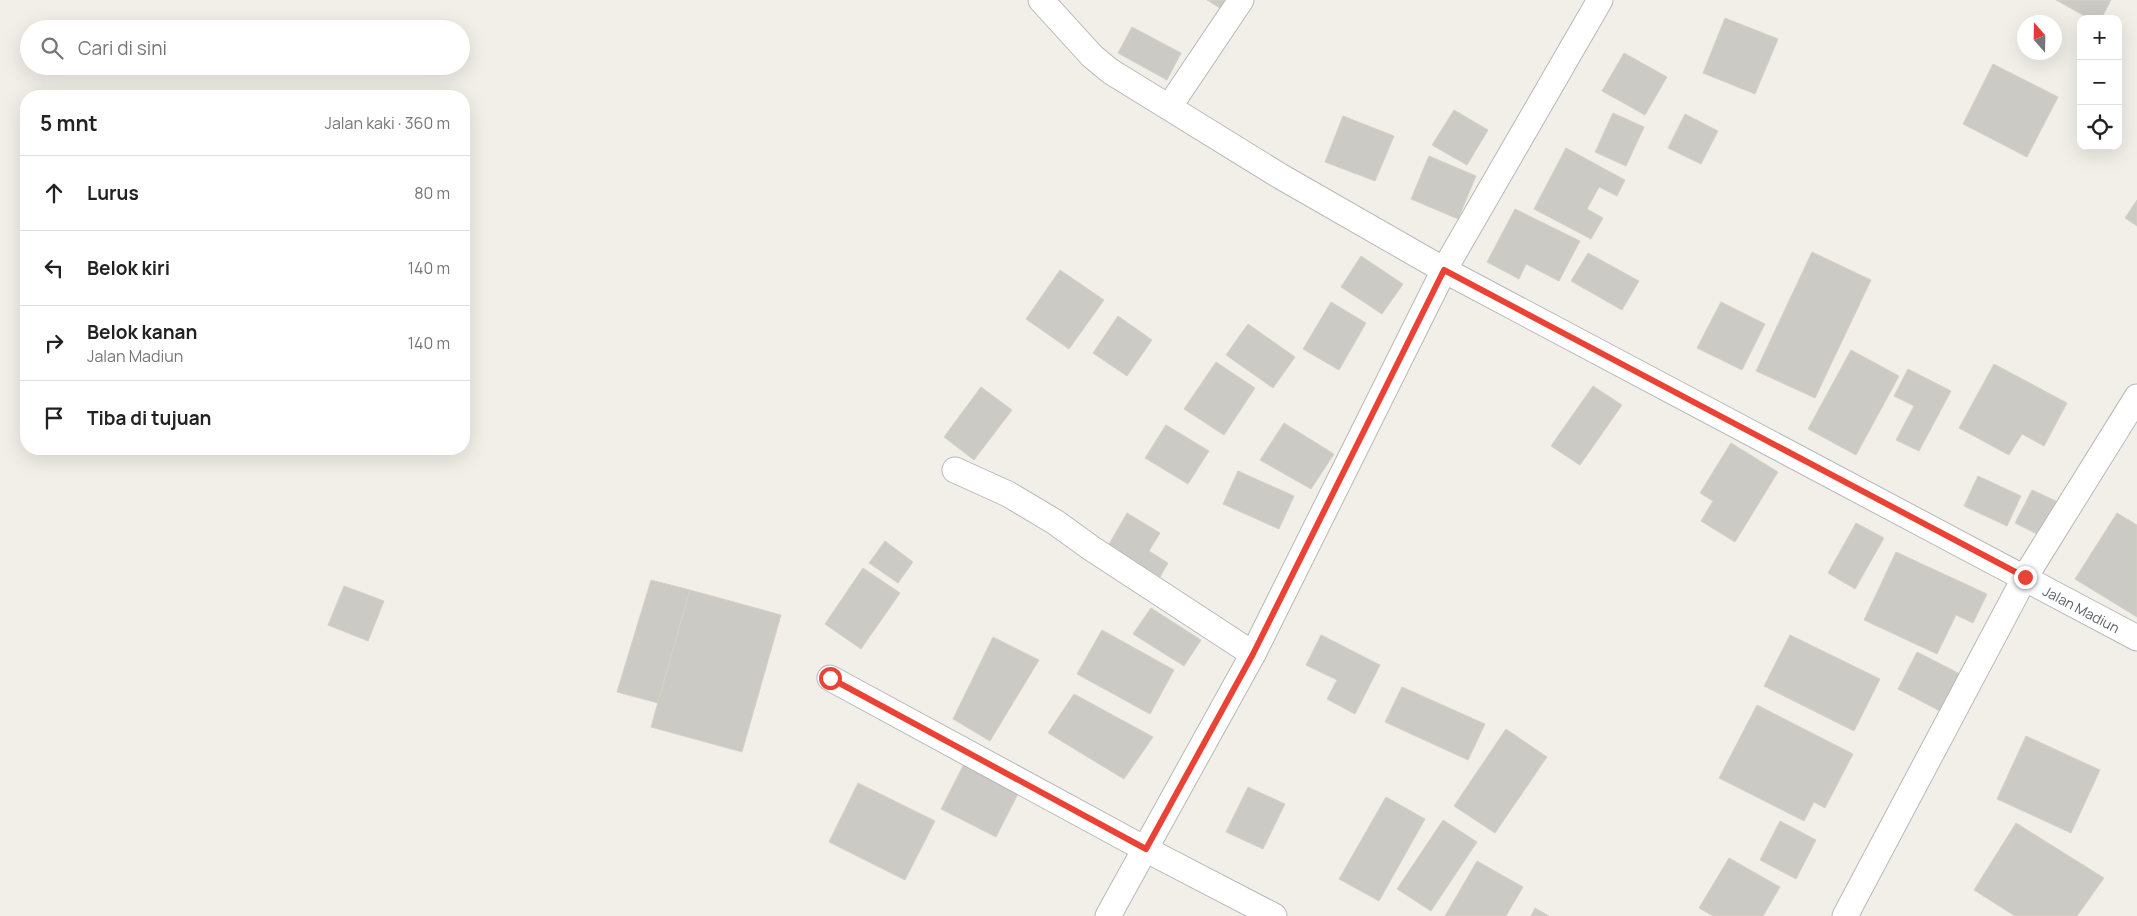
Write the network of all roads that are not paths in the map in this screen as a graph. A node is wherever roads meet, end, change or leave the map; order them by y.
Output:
1 (1041, 0) edge
2 (1241, 0) edge
3 (1600, 0) edge
4 (1169, 107) junction
5 (1444, 270) junction
6 (2137, 397) edge
7 (955, 470) dead end
8 (2025, 577) junction
9 (2137, 638) edge
10 (1253, 654) junction
11 (830, 678) dead end
12 (1146, 849) junction
13 (1108, 916) edge
14 (1274, 916) edge
15 (1845, 916) edge

1 - 4 street, Jalan Madiun
2 - 4 street
3 - 5 street
4 - 5 street, Jalan Madiun
5 - 8 street, Jalan Madiun
5 - 10 street
6 - 8 street
7 - 10 street
8 - 9 street, Jalan Madiun
8 - 15 street
10 - 12 street
11 - 12 street
12 - 13 street
12 - 14 street

